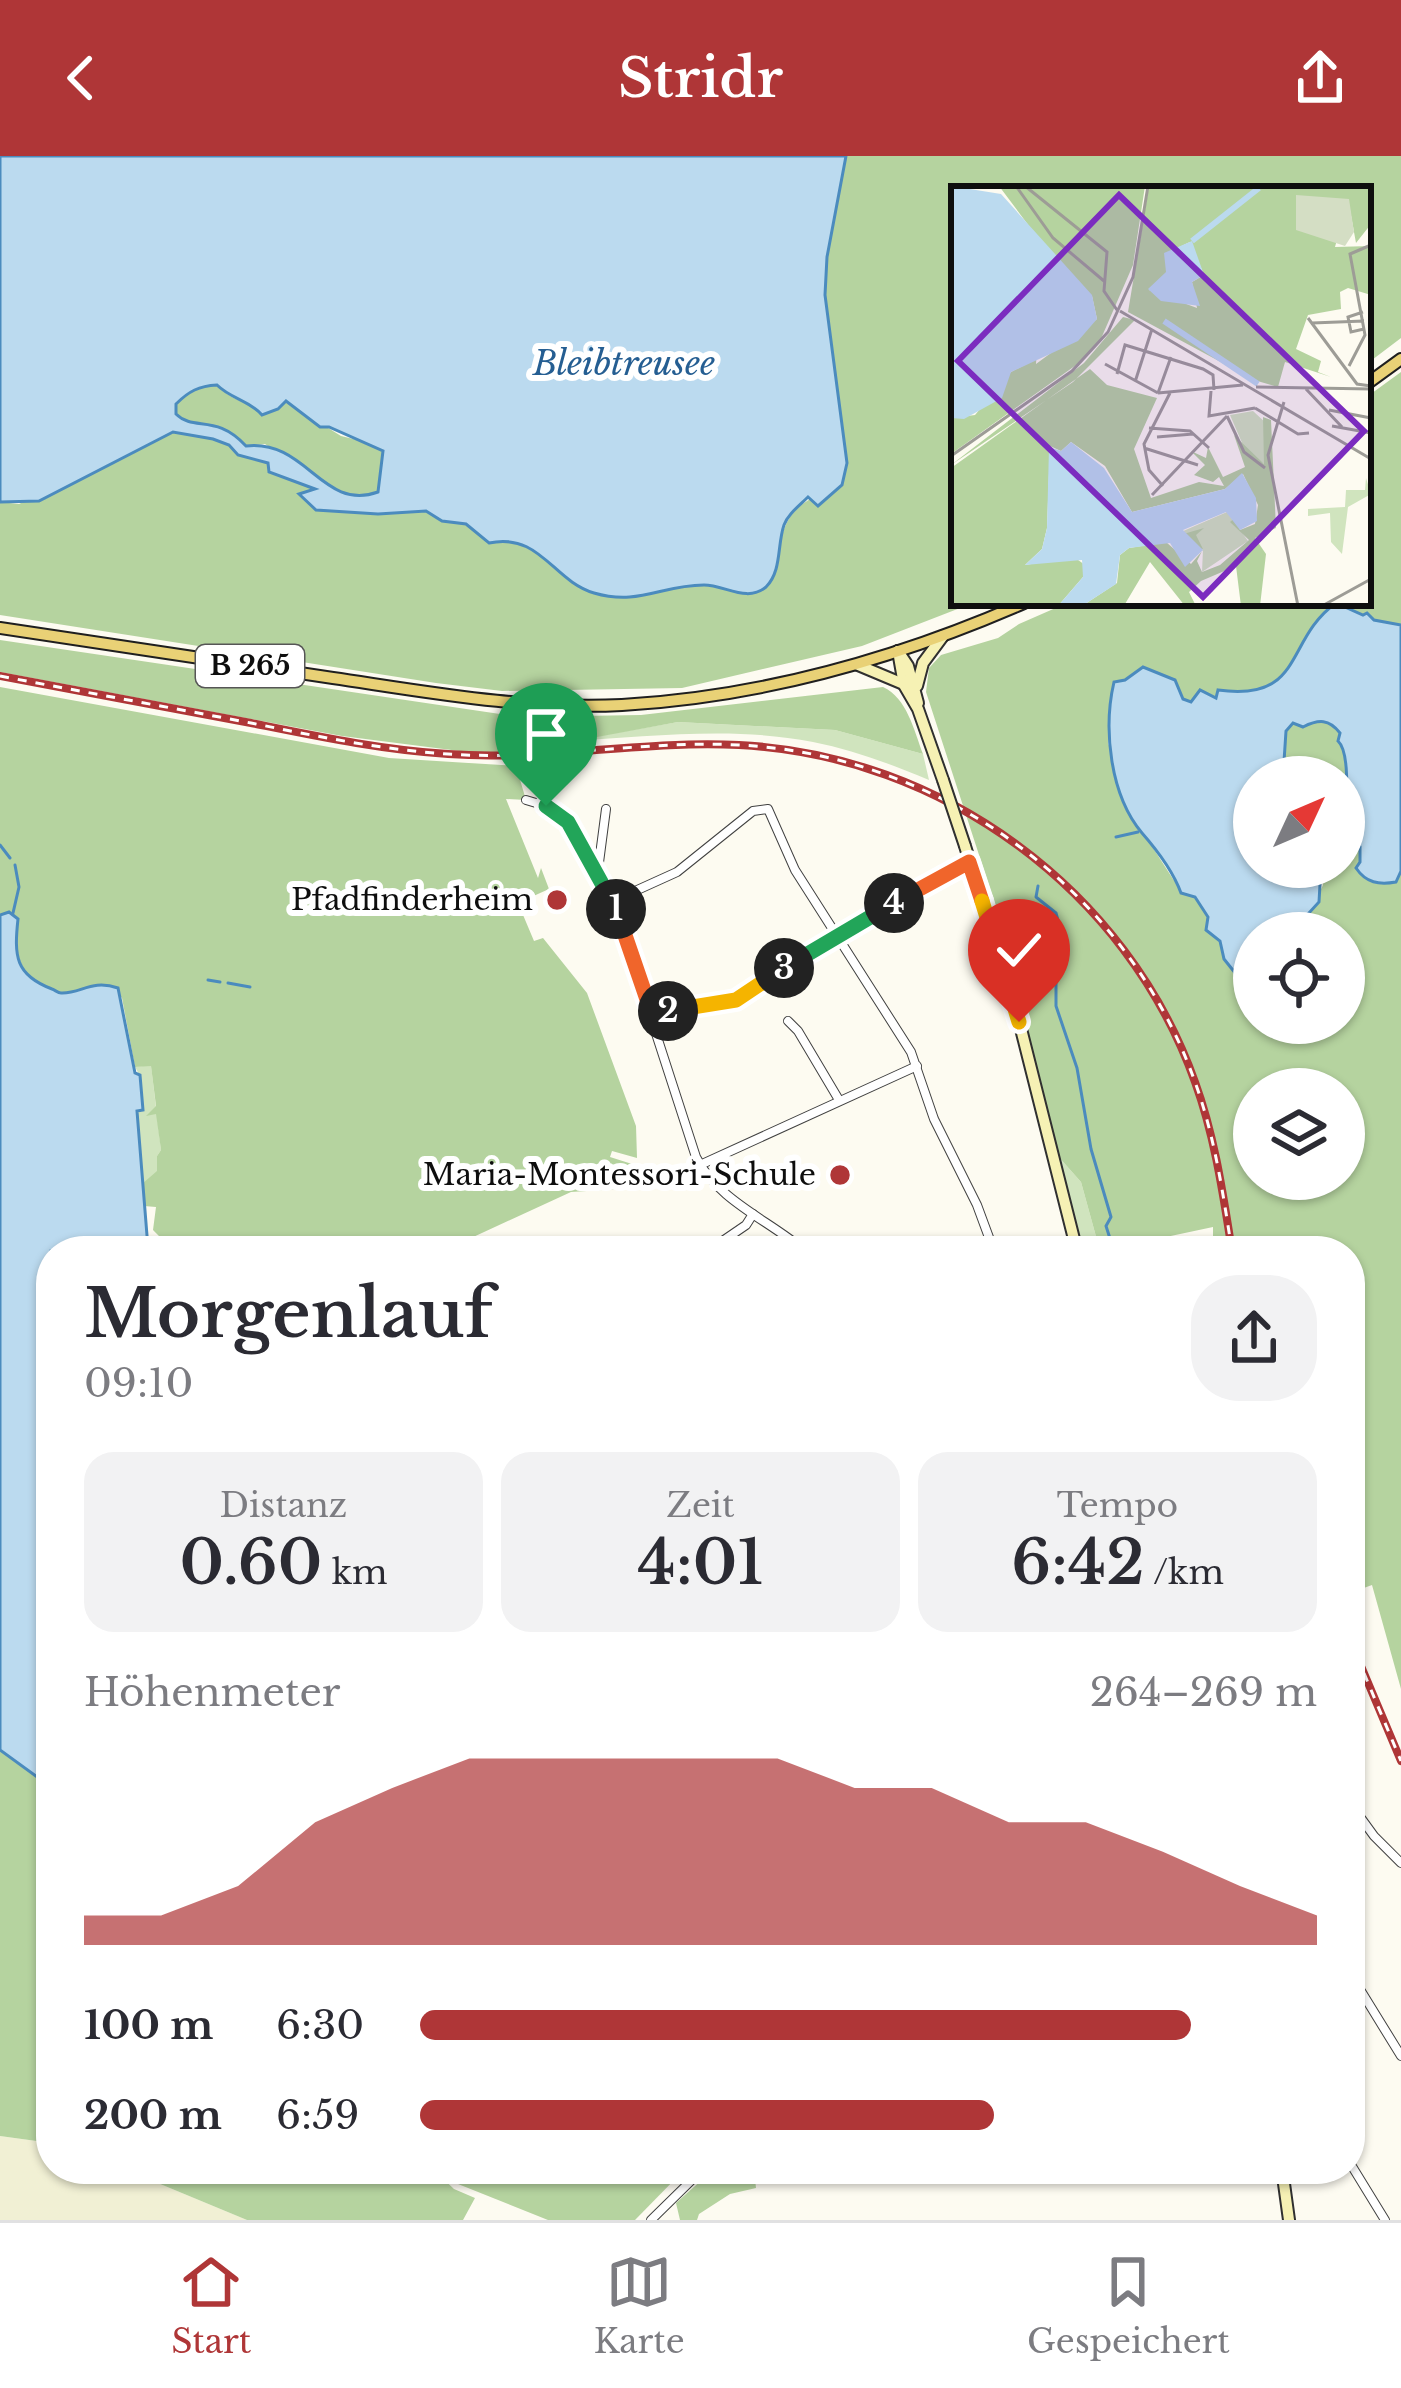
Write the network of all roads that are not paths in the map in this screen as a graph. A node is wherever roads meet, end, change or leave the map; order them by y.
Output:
1 (1401, 359) edge
2 (1371, 381) edge
3 (1017, 606) edge
4 (0, 628) edge
5 (943, 636) junction
6 (898, 651) junction
7 (858, 665) junction
8 (910, 687) junction
9 (526, 800) dead end
10 (606, 809) dead end
11 (969, 862) junction
12 (598, 872) junction
13 (613, 902) junction
14 (836, 935) junction
15 (652, 1014) junction
16 (788, 1021) dead end
17 (917, 1066) junction
18 (838, 1100) junction
19 (700, 1166) junction
20 (753, 1214) junction
21 (730, 1236) edge
22 (784, 1236) edge
23 (988, 1236) edge
24 (1073, 1236) edge
25 (1365, 1824) edge
26 (1401, 1863) edge
27 (1365, 1998) edge
28 (1401, 2056) edge
29 (687, 2184) edge
30 (1284, 2184) edge
31 (1363, 2184) edge
32 (650, 2220) edge
33 (1289, 2220) edge
34 (1385, 2220) edge

1 - 2 main road
3 - 5 main road, B 265
4 - 7 main road, B 265
5 - 6 main road, B 265
5 - 8 main road
6 - 7 main road, B 265
6 - 8 main road
7 - 8 main road
8 - 11 main road, bridge
9 - 12 street
10 - 12 street
11 - 14 street
11 - 24 main road
12 - 13 street
13 - 14 street
13 - 15 street
14 - 15 street
14 - 17 street
15 - 19 street
16 - 18 street
17 - 18 street
17 - 23 street
18 - 19 street
19 - 20 street
20 - 21 street
20 - 22 street
25 - 26 street
27 - 28 street
29 - 32 street
30 - 33 main road
31 - 34 street

